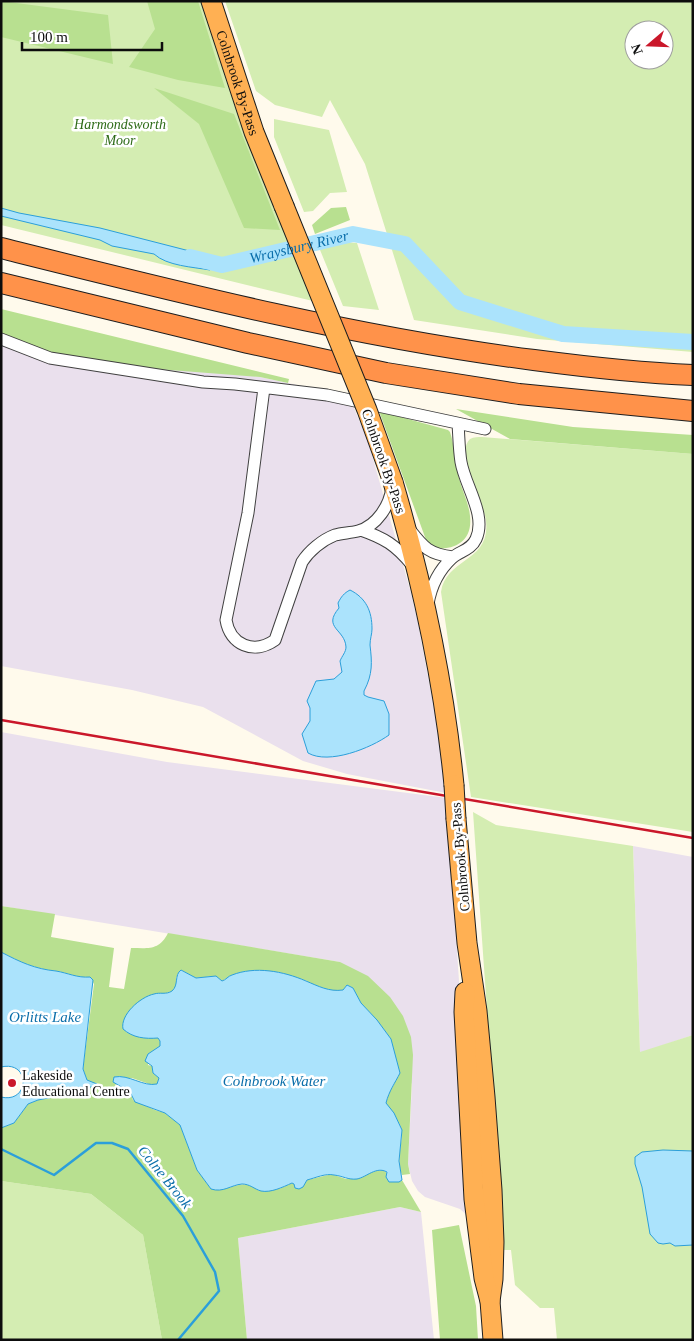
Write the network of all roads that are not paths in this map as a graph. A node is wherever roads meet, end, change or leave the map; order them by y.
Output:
1 (211, 1) edge
2 (1, 248) edge
3 (1, 283) edge
4 (1, 339) edge
5 (693, 375) edge
6 (264, 388) junction
7 (693, 411) edge
8 (458, 424) junction
9 (485, 430) dead end
10 (393, 482) junction
11 (405, 523) junction
12 (360, 530) junction
13 (453, 557) junction
14 (418, 573) junction
15 (426, 611) junction
16 (493, 1340) edge

1 - 10 highway, Colnbrook By-Pass, bridge
2 - 5 highway
3 - 7 highway
4 - 6 street
6 - 8 street
6 - 12 street
8 - 9 street
8 - 13 street
10 - 11 highway, Colnbrook By-Pass
10 - 12 street
11 - 13 street
11 - 14 highway, Colnbrook By-Pass
12 - 14 street
13 - 15 street
14 - 15 highway, Colnbrook By-Pass
15 - 16 highway, Colnbrook By-Pass, bridge

